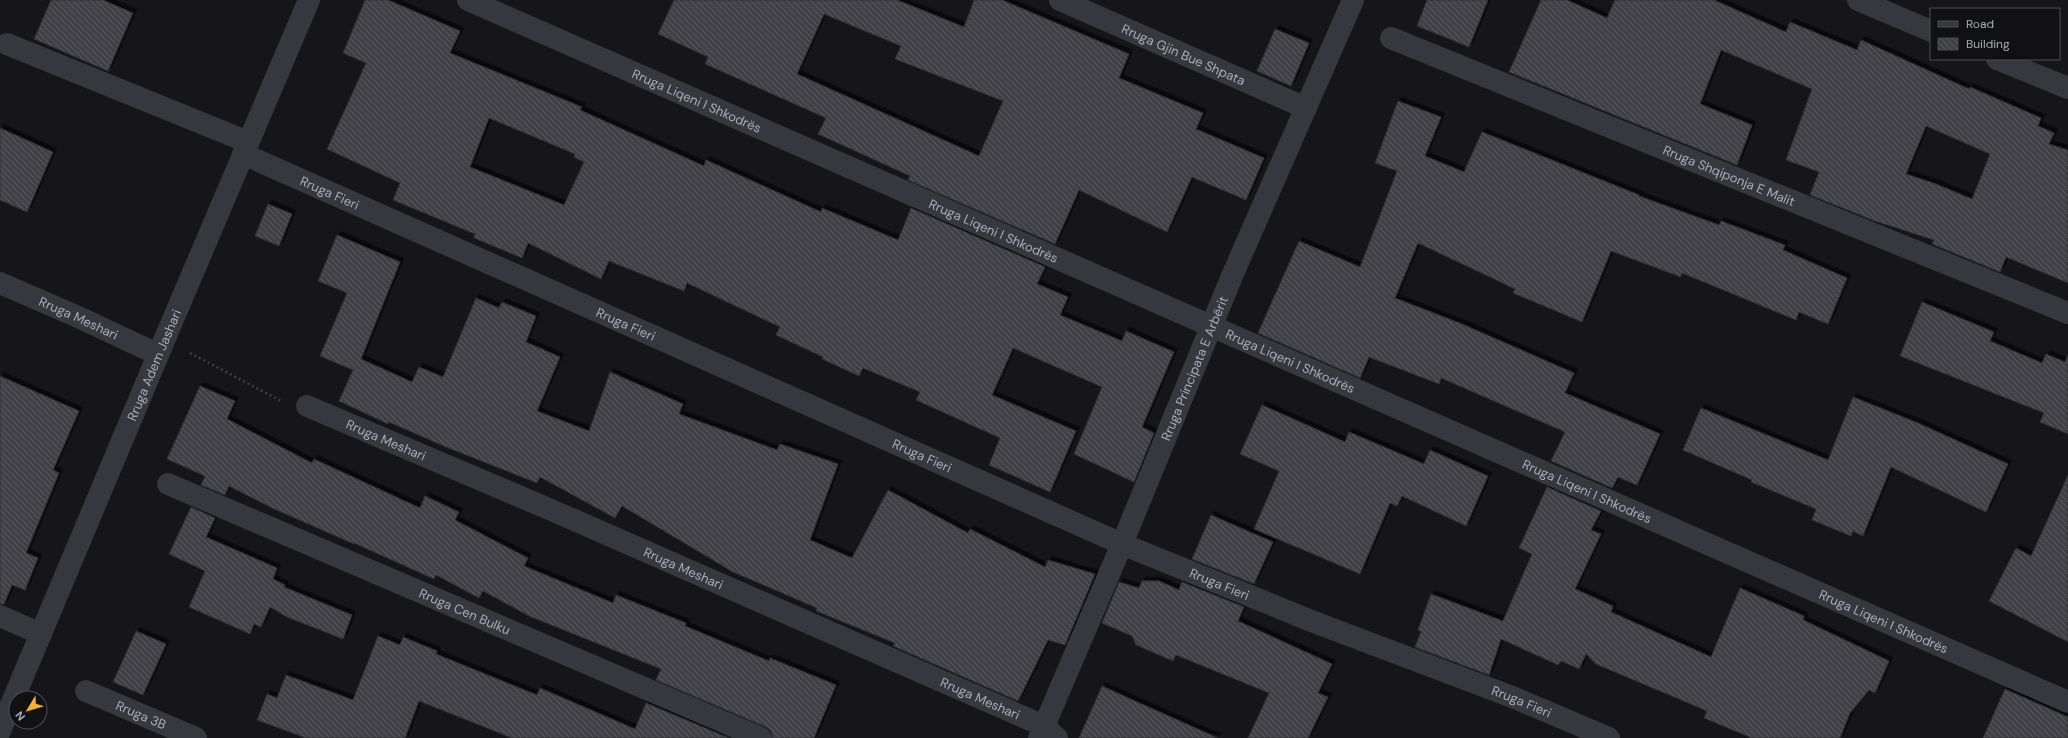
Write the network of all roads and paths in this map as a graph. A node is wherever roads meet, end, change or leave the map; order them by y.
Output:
1 (468, 0) edge
2 (1060, 0) edge
3 (1353, 0) edge
4 (1858, 0) edge
5 (305, 1) edge
6 (1930, 31) edge
7 (1391, 38) dead end
8 (7, 44) dead end
9 (1999, 60) edge
10 (2068, 88) edge
11 (1306, 108) junction
12 (246, 148) junction
13 (0, 283) edge
14 (2068, 313) edge
15 (1211, 327) junction
16 (160, 347) junction
17 (307, 406) joint
18 (168, 484) dead end
19 (1122, 544) junction
20 (0, 616) edge
21 (41, 634) junction
22 (86, 690) dead end
23 (2068, 702) edge
24 (0, 731) edge
25 (1046, 734) edge
26 (196, 738) edge
27 (761, 738) edge
28 (1609, 738) edge

1 - 15 street, Rruga Liqeni I Shkodrës
2 - 11 street, Rruga Gjin Bue Shpata
3 - 11 street, Rruga Principata E Arbërit
4 - 6 street
5 - 12 street, Rruga Adem Jashari
7 - 14 street, Rruga Shqiponja E Malit
8 - 12 street, Rruga Fieri
9 - 10 street
11 - 15 street, Rruga Principata E Arbërit
12 - 16 street, Rruga Adem Jashari
12 - 19 street, Rruga Fieri
13 - 16 street, Rruga Meshari
15 - 19 street, Rruga Principata E Arbërit
15 - 23 street, Rruga Liqeni I Shkodrës
16 - 17 path
16 - 21 street, Rruga Adem Jashari
17 - 25 street, Rruga Meshari
18 - 27 street, Rruga Cen Bulku
19 - 25 street, Rruga Principata E Arbërit
19 - 28 street, Rruga Fieri
20 - 21 street
21 - 24 street, Rruga Adem Jashari
22 - 26 street, Rruga 3B

